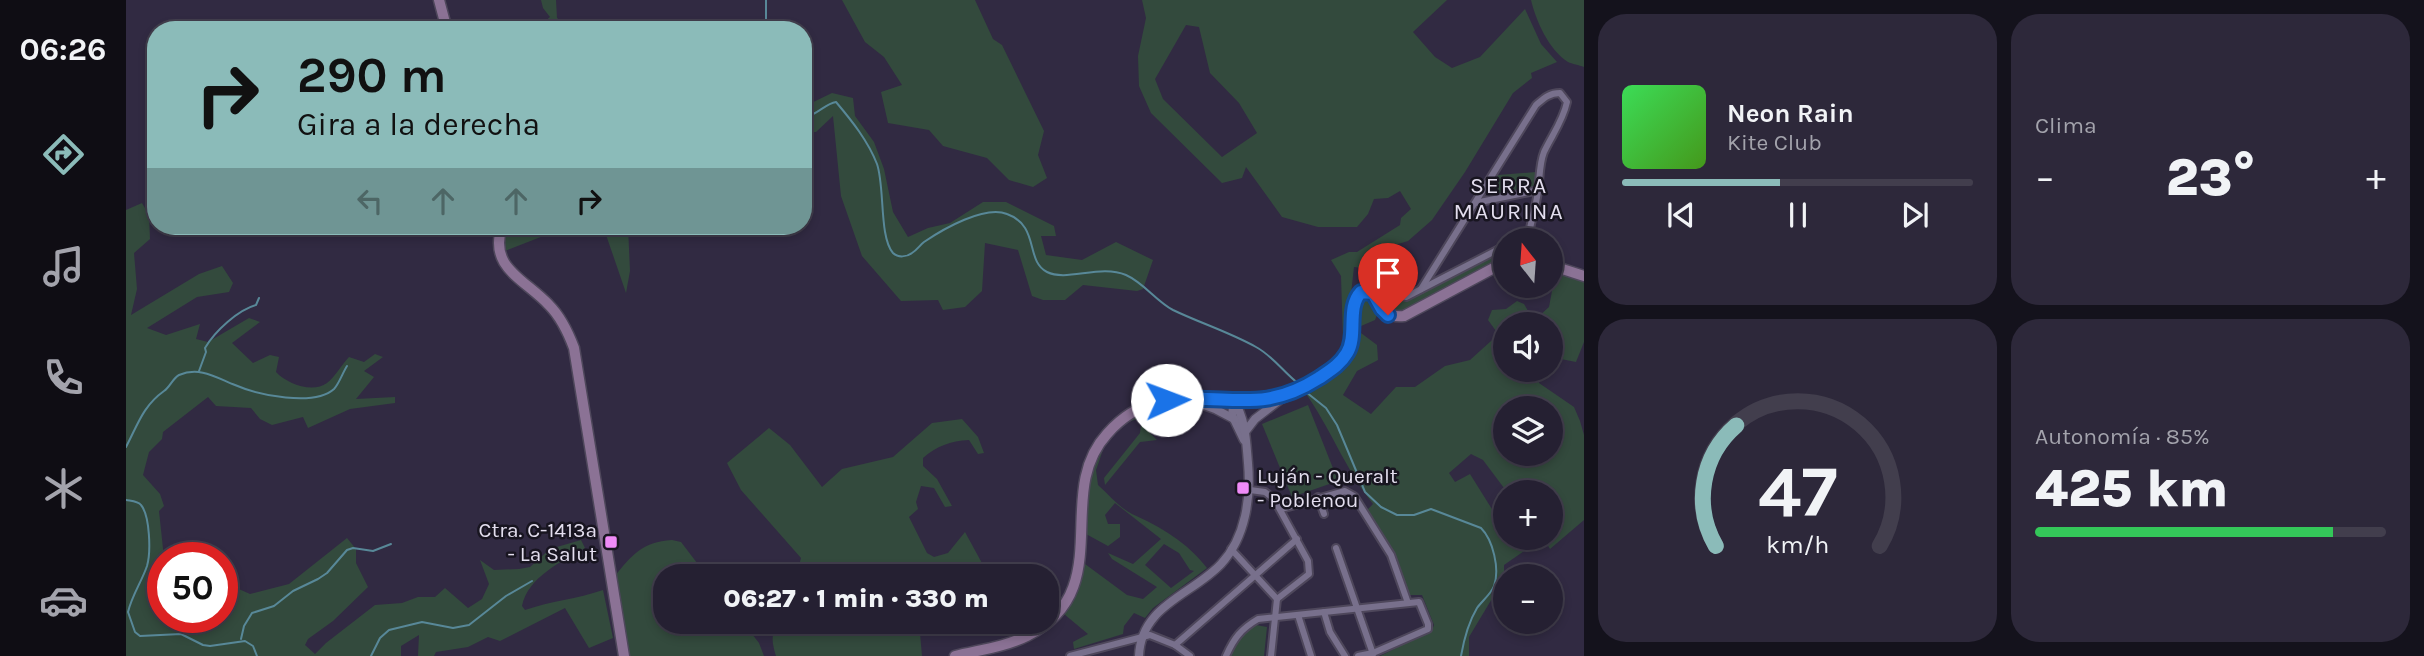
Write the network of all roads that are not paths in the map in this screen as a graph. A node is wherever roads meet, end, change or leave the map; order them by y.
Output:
1 (439, 0) edge
2 (445, 21) edge
3 (1539, 190) junction
4 (1475, 203) junction
5 (1530, 228) edge
6 (500, 235) edge
7 (1493, 252) edge
8 (1493, 268) edge
9 (1563, 269) edge
10 (1584, 276) edge
11 (1384, 277) dead end
12 (1421, 289) junction
13 (1284, 397) junction
14 (1179, 399) junction
15 (1234, 401) junction
16 (1234, 419) junction
17 (1245, 432) junction
18 (1246, 444) junction
19 (1250, 491) junction
20 (1318, 498) junction
21 (1281, 509) junction
22 (1324, 514) dead end
23 (1297, 539) junction
24 (1336, 548) dead end
25 (1231, 549) junction
26 (1255, 575) junction
27 (1277, 599) junction
28 (1408, 603) junction
29 (1357, 607) junction
30 (1324, 612) junction
31 (1298, 615) junction
32 (1276, 618) junction
33 (1143, 636) junction
34 (1175, 645) junction
35 (1373, 654) edge
36 (624, 656) edge
37 (955, 656) edge
38 (1070, 656) edge
39 (1139, 656) edge
40 (1190, 656) edge
41 (1226, 656) edge
42 (1271, 656) edge
43 (1311, 656) edge
44 (1345, 656) edge
45 (1358, 656) edge

1 - 2 main road
3 - 4 street
3 - 4 street
3 - 5 street
4 - 12 street
6 - 36 main road
7 - 12 street
8 - 13 main road
9 - 10 main road
11 - 12 street
13 - 15 main road
13 - 17 street
14 - 15 main road
14 - 16 street
14 - 37 main road
15 - 16 street
15 - 17 street
16 - 18 street
17 - 18 street
18 - 19 street
19 - 21 street
19 - 25 street
20 - 21 street
20 - 22 street
20 - 28 street
21 - 23 street
23 - 26 street
23 - 27 street
24 - 29 street
25 - 26 street
25 - 33 street
26 - 27 street
26 - 34 street
27 - 32 street
28 - 29 street
28 - 35 street
29 - 30 street
29 - 35 street
30 - 31 street
30 - 44 street
31 - 32 street
31 - 43 street
32 - 41 street
32 - 42 street
33 - 34 street
33 - 38 street
33 - 39 street
34 - 40 street
35 - 45 street

